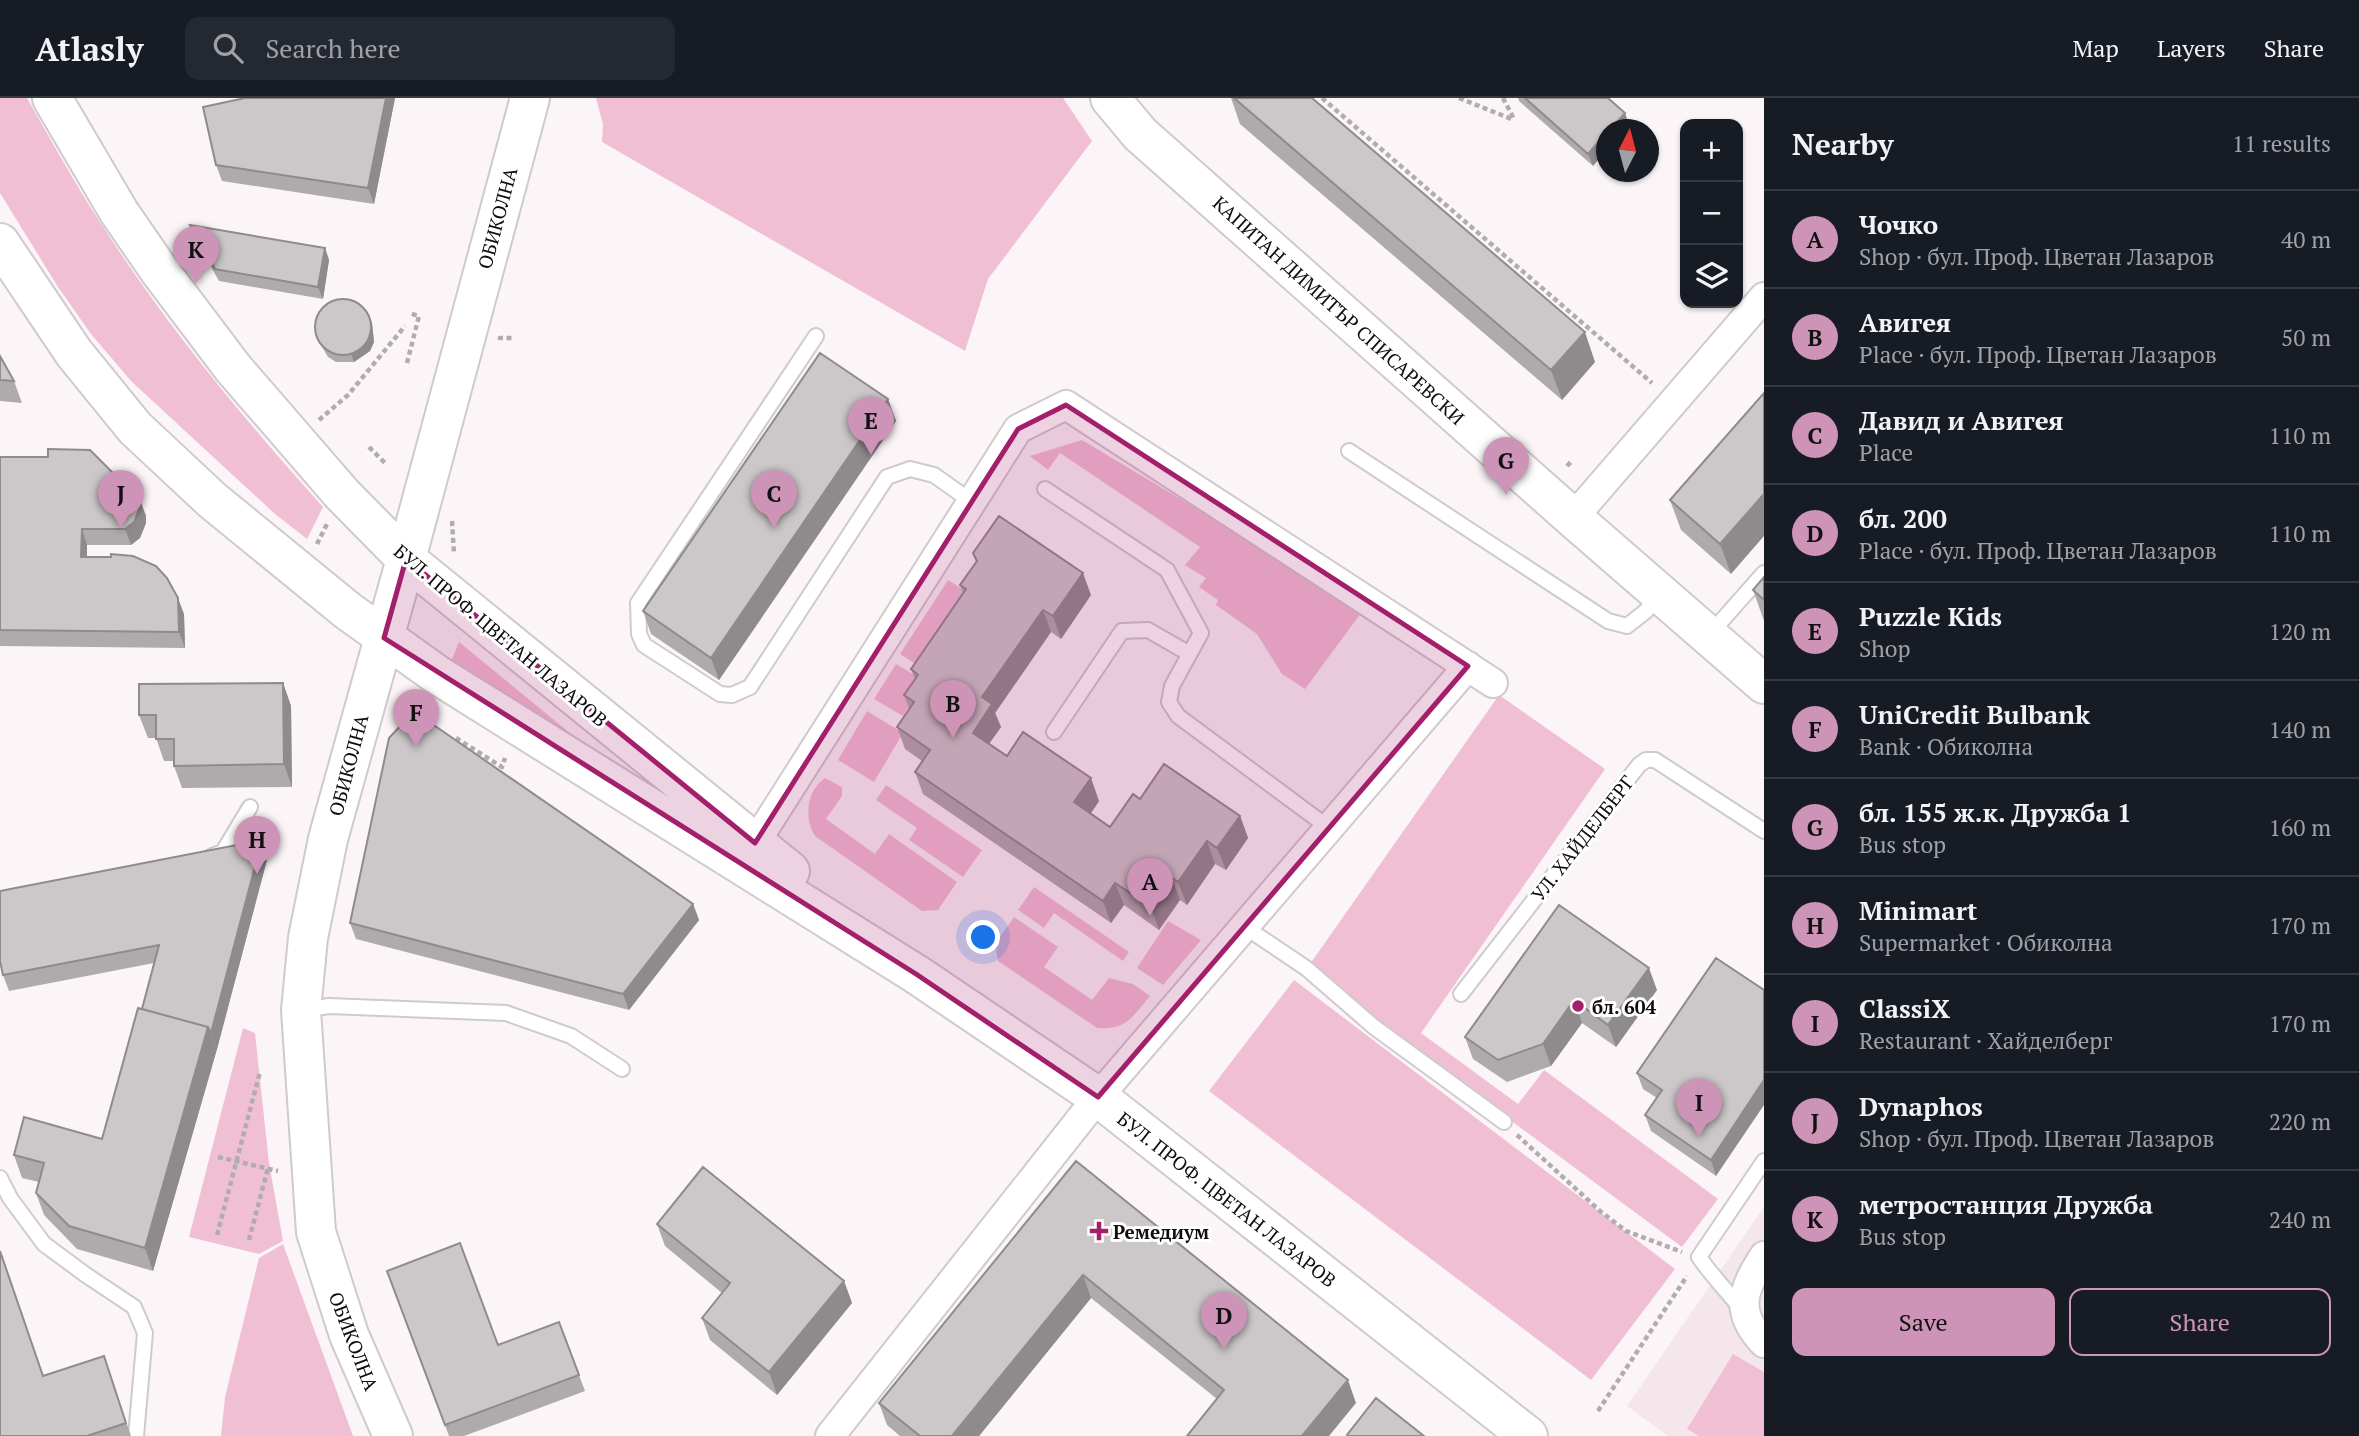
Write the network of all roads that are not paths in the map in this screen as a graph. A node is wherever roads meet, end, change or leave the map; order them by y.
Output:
1 (52, 98) edge
2 (530, 98) edge
3 (1110, 98) edge
4 (0, 243) edge
5 (1764, 297) edge
6 (816, 336) dead end
7 (1349, 450) dead end
8 (1045, 489) dead end
9 (972, 502) junction
10 (1573, 518) junction
11 (406, 559) junction
12 (1764, 573) edge
13 (1660, 593) junction
14 (1709, 635) junction
15 (384, 638) junction
16 (1188, 653) junction
17 (1468, 666) junction
18 (1493, 683) dead end
19 (1764, 684) edge
20 (1054, 732) dead end
21 (250, 807) dead end
22 (1329, 828) junction
23 (1764, 831) edge
24 (755, 843) junction
25 (203, 860) edge
26 (1245, 928) junction
27 (916, 974) junction
28 (1461, 994) dead end
29 (301, 1010) junction
30 (622, 1069) dead end
31 (1098, 1097) junction
32 (1504, 1122) road end
33 (1764, 1161) edge
34 (0, 1178) edge
35 (1764, 1256) edge
36 (1744, 1311) junction
37 (1764, 1343) edge
38 (136, 1436) edge
39 (393, 1436) edge
40 (830, 1436) edge
41 (1528, 1436) edge

1 - 11 main road, БУЛ. ПРОФ. ЦВЕТАН ЛАЗАРОВ
2 - 11 main road, ОБИКОЛНА
3 - 10 main road, КАПИТАН ДИМИТЪР СПИСАРЕВСКИ
4 - 15 main road, БУЛ. ПРОФ. ЦВЕТАН ЛАЗАРОВ
5 - 10 street
6 - 9 lane
7 - 13 lane
8 - 16 lane
9 - 17 street
9 - 24 street
10 - 13 main road, КАПИТАН ДИМИТЪР СПИСАРЕВСКИ
11 - 15 main road, ОБИКОЛНА
11 - 24 main road, БУЛ. ПРОФ. ЦВЕТАН ЛАЗАРОВ
12 - 14 lane
13 - 14 main road, КАПИТАН ДИМИТЪР СПИСАРЕВСКИ
14 - 19 main road, КАПИТАН ДИМИТЪР СПИСАРЕВСКИ
15 - 27 main road, БУЛ. ПРОФ. ЦВЕТАН ЛАЗАРОВ
15 - 29 main road, ОБИКОЛНА
16 - 20 lane
16 - 22 lane
17 - 18 street
17 - 22 street
21 - 25 lane
22 - 26 street
23 - 28 lane, УЛ. ХАЙДЕЛБЕРГ
24 - 27 main road, БУЛ. ПРОФ. ЦВЕТАН ЛАЗАРОВ
26 - 31 street
26 - 32 lane
27 - 31 main road, БУЛ. ПРОФ. ЦВЕТАН ЛАЗАРОВ
29 - 30 lane
29 - 39 main road, ОБИКОЛНА
31 - 40 street
31 - 41 main road, БУЛ. ПРОФ. ЦВЕТАН ЛАЗАРОВ
33 - 36 lane
34 - 38 lane
35 - 36 street
36 - 37 street

